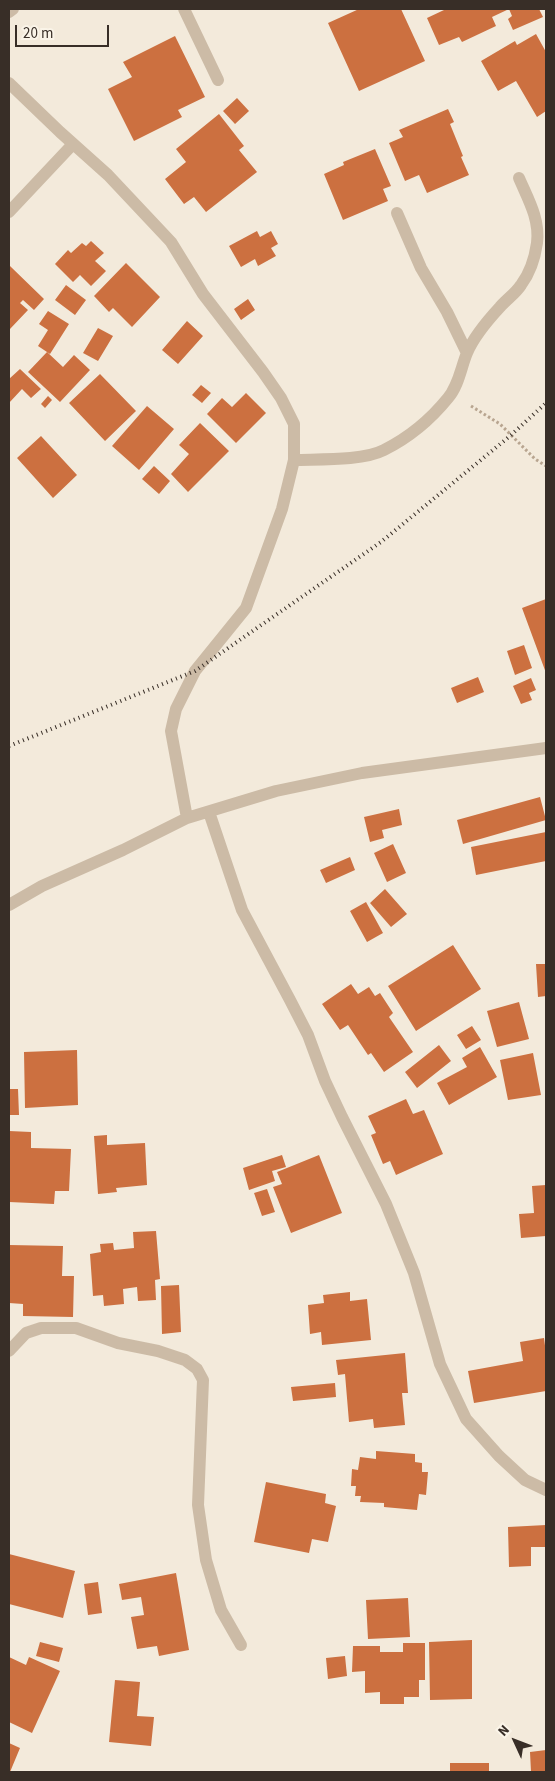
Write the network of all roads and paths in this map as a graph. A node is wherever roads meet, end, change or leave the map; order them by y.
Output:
1 (13, 9) edge
2 (184, 9) edge
3 (9, 12) edge
4 (218, 80) dead end
5 (9, 83) edge
6 (73, 144) junction
7 (519, 178) dead end
8 (9, 212) edge
9 (397, 213) dead end
10 (467, 353) junction
11 (449, 397) junction
12 (294, 460) junction
13 (546, 466) edge
14 (546, 748) edge
15 (209, 812) junction
16 (187, 818) junction
17 (9, 904) edge
18 (9, 1351) edge
19 (546, 1490) edge
20 (241, 1645) dead end

1 - 3 street
2 - 4 street
5 - 6 street
6 - 8 street
6 - 12 street
7 - 10 street
9 - 10 street
10 - 11 street
11 - 12 street
11 - 13 path
12 - 16 street
14 - 15 street
15 - 16 street
15 - 19 street
16 - 17 street
18 - 20 street

